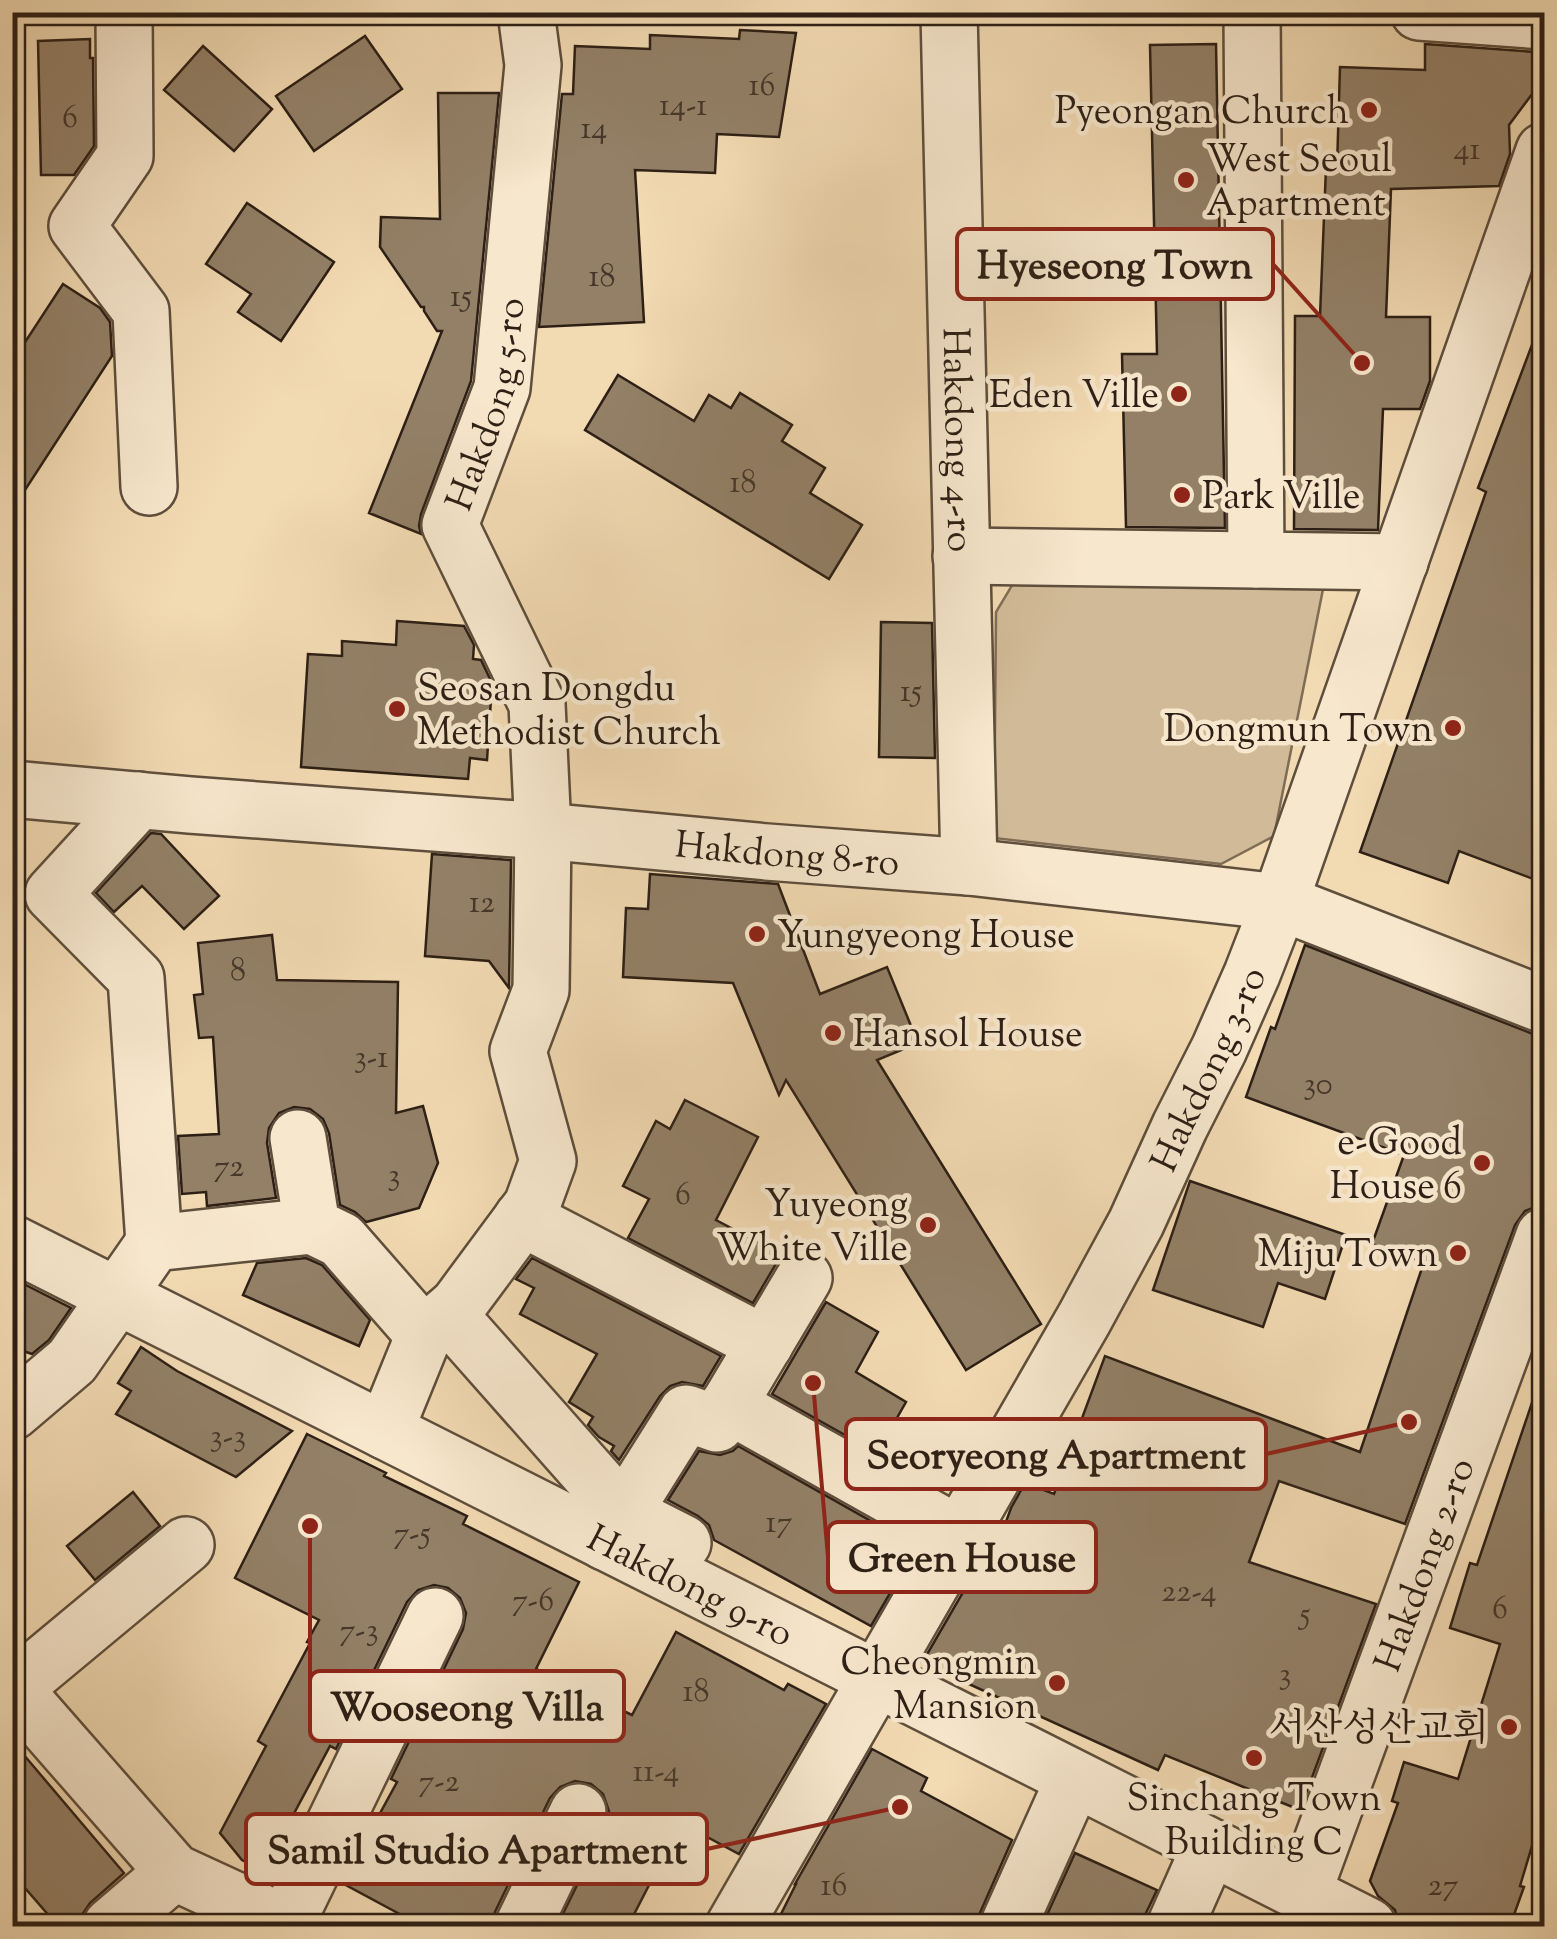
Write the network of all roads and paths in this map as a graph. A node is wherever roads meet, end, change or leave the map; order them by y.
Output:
1 (124, 12) edge
2 (526, 12) edge
3 (949, 12) edge
4 (1252, 12) edge
5 (1418, 12) edge
6 (1544, 21) edge
7 (1544, 151) edge
8 (149, 487) dead end
9 (961, 556) junction
10 (1256, 560) junction
11 (1400, 562) junction
12 (12, 789) edge
13 (139, 800) junction
14 (543, 831) junction
15 (968, 867) junction
16 (1280, 902) junction
17 (1544, 1004) edge
18 (298, 1138) dead end
19 (522, 1218) junction
20 (312, 1226) junction
21 (1544, 1236) edge
22 (154, 1243) junction
23 (12, 1244) edge
24 (804, 1278) dead end
25 (116, 1296) junction
26 (436, 1324) junction
27 (764, 1344) junction
28 (728, 1404) junction
29 (12, 1412) edge
30 (385, 1430) junction
31 (614, 1528) junction
32 (960, 1535) junction
33 (193, 1547) dead end
34 (435, 1616) dead end
35 (876, 1679) junction
36 (13, 1688) edge
37 (1074, 1779) junction
38 (578, 1812) dead end
39 (1210, 1847) junction
40 (174, 1872) junction
41 (1303, 1894) junction
42 (288, 1925) edge
43 (111, 1926) edge
44 (523, 1926) edge
45 (734, 1926) edge
46 (1008, 1926) edge
47 (1175, 1926) edge
48 (1368, 1926) edge

1 - 8 street
2 - 14 street, Hakdong 5-ro
3 - 9 street, Hakdong 4-ro
4 - 10 street
5 - 6 street
7 - 11 street, Hakdong 3-ro
9 - 10 street
9 - 15 street, Hakdong 4-ro
10 - 11 street
11 - 16 street, Hakdong 3-ro
12 - 13 street, Hakdong 8-ro
13 - 14 street, Hakdong 8-ro
13 - 22 street
14 - 15 street, Hakdong 8-ro
14 - 19 street, Hakdong 5-ro
15 - 16 street, Hakdong 8-ro
16 - 17 street, Hakdong 8-ro
16 - 32 street, Hakdong 3-ro
18 - 20 street
19 - 26 street, Hakdong 5-ro
19 - 27 street
20 - 22 street
20 - 26 street
21 - 41 street, Hakdong 2-ro
22 - 25 street
23 - 25 street, Hakdong 9-ro
24 - 27 street
25 - 29 street
25 - 30 street, Hakdong 9-ro
26 - 30 street, Hakdong 5-ro
26 - 31 street
27 - 28 street
28 - 31 street
28 - 32 street
30 - 31 street, Hakdong 9-ro
31 - 35 street, Hakdong 9-ro
32 - 35 street, Hakdong 3-ro
33 - 36 street
34 - 42 street
35 - 37 street, Hakdong 9-ro
35 - 45 street, Hakdong 3-ro
36 - 40 street
37 - 39 street, Hakdong 9-ro
37 - 46 street
38 - 44 street
39 - 41 street, Hakdong 9-ro
39 - 47 street
40 - 42 street
40 - 43 street
41 - 48 street, Hakdong 9-ro

